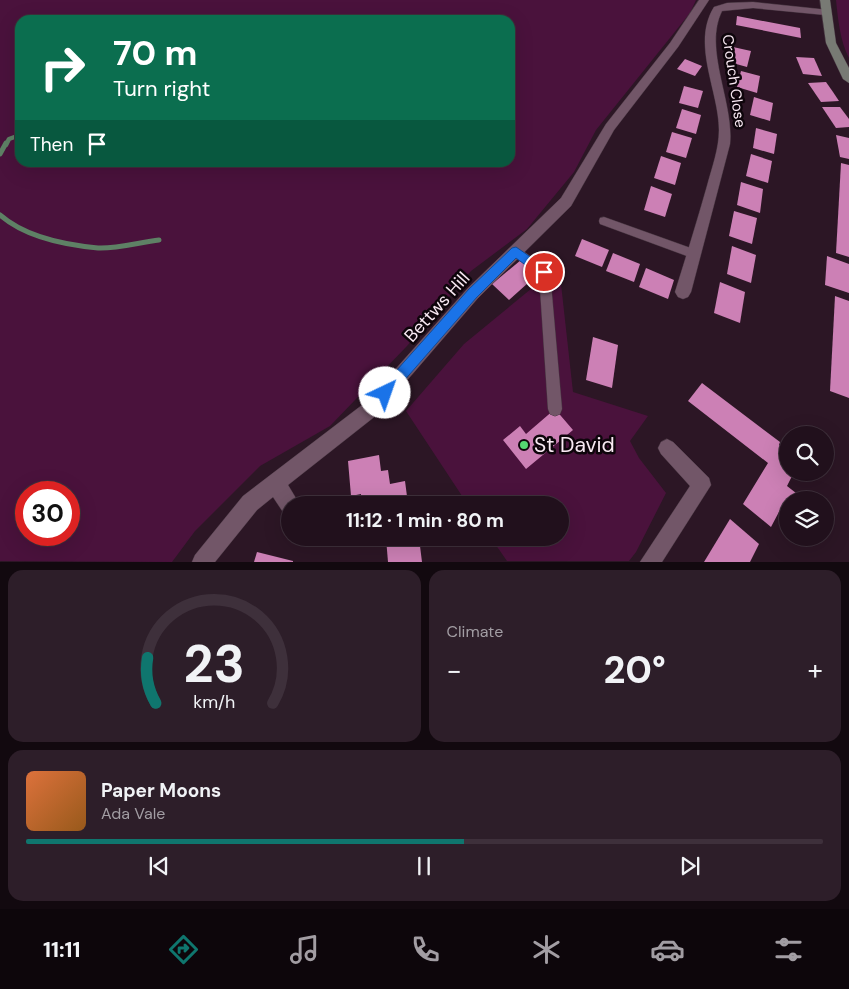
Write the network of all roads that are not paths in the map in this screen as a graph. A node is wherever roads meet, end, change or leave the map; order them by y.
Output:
1 (704, 0) edge
2 (825, 6) edge
3 (849, 79) edge
4 (604, 221) dead end
5 (516, 251) junction
6 (695, 254) junction
7 (683, 292) dead end
8 (555, 409) dead end
9 (667, 448) dead end
10 (275, 483) junction
11 (284, 496) edge
12 (202, 562) edge
13 (650, 562) edge

1 - 5 street, Bettws Hill
2 - 3 street
2 - 6 street, Crouch Close
4 - 6 lane
5 - 8 lane
5 - 10 street, Bettws Hill
6 - 7 street, Crouch Close
9 - 13 street
10 - 11 street
10 - 12 street, Bettws Hill

